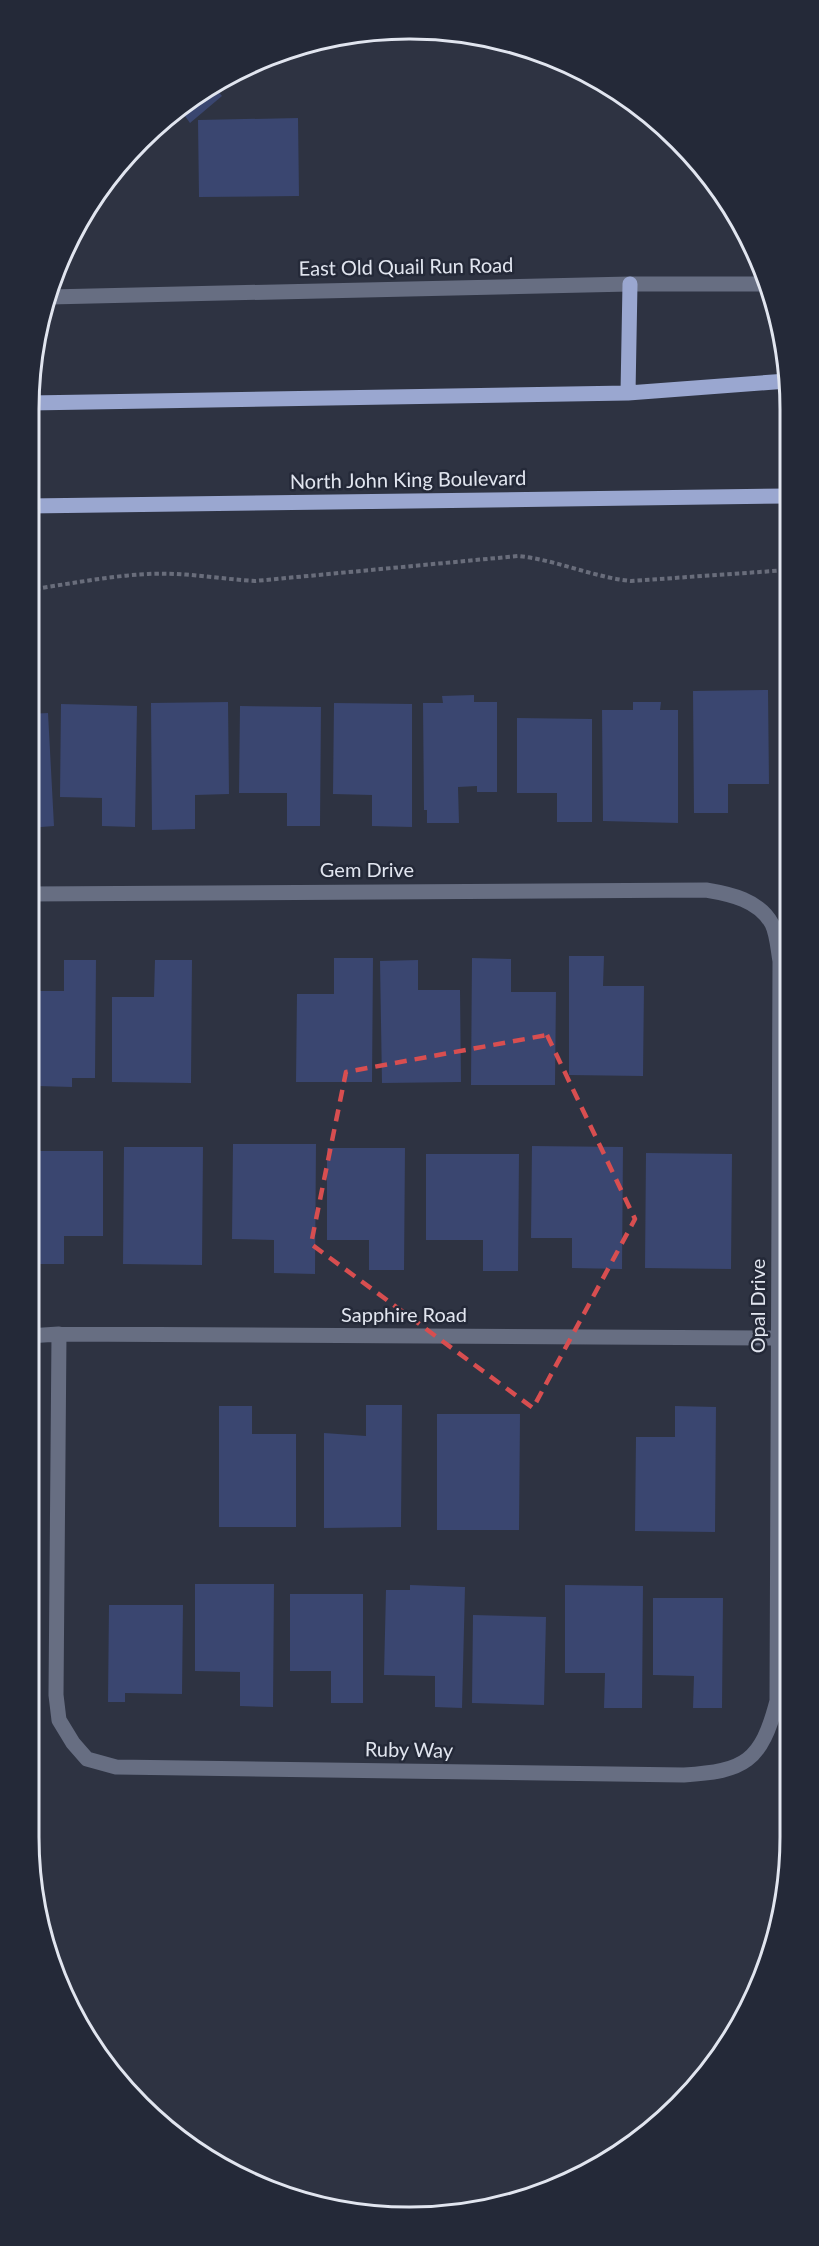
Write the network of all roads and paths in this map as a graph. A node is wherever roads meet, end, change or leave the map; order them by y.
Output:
1 (630, 284) junction
2 (758, 284) edge
3 (57, 297) edge
4 (779, 382) edge
5 (628, 393) junction
6 (39, 404) edge
7 (780, 496) edge
8 (39, 506) edge
9 (780, 571) edge
10 (39, 588) edge
11 (706, 890) joint
12 (39, 894) edge
13 (59, 1334) junction
14 (39, 1335) edge
15 (779, 1338) junction
16 (750, 1759) joint

1 - 2 street, East Old Quail Run Road
1 - 3 street, East Old Quail Run Road
1 - 5 main road
4 - 5 main road
5 - 6 main road
7 - 8 main road, North John King Boulevard
9 - 10 path
11 - 12 street, Gem Drive
11 - 15 street, Opal Drive
13 - 14 street, Sapphire Road
13 - 15 street, Sapphire Road
13 - 16 street, Ruby Way
15 - 16 street, Opal Drive

